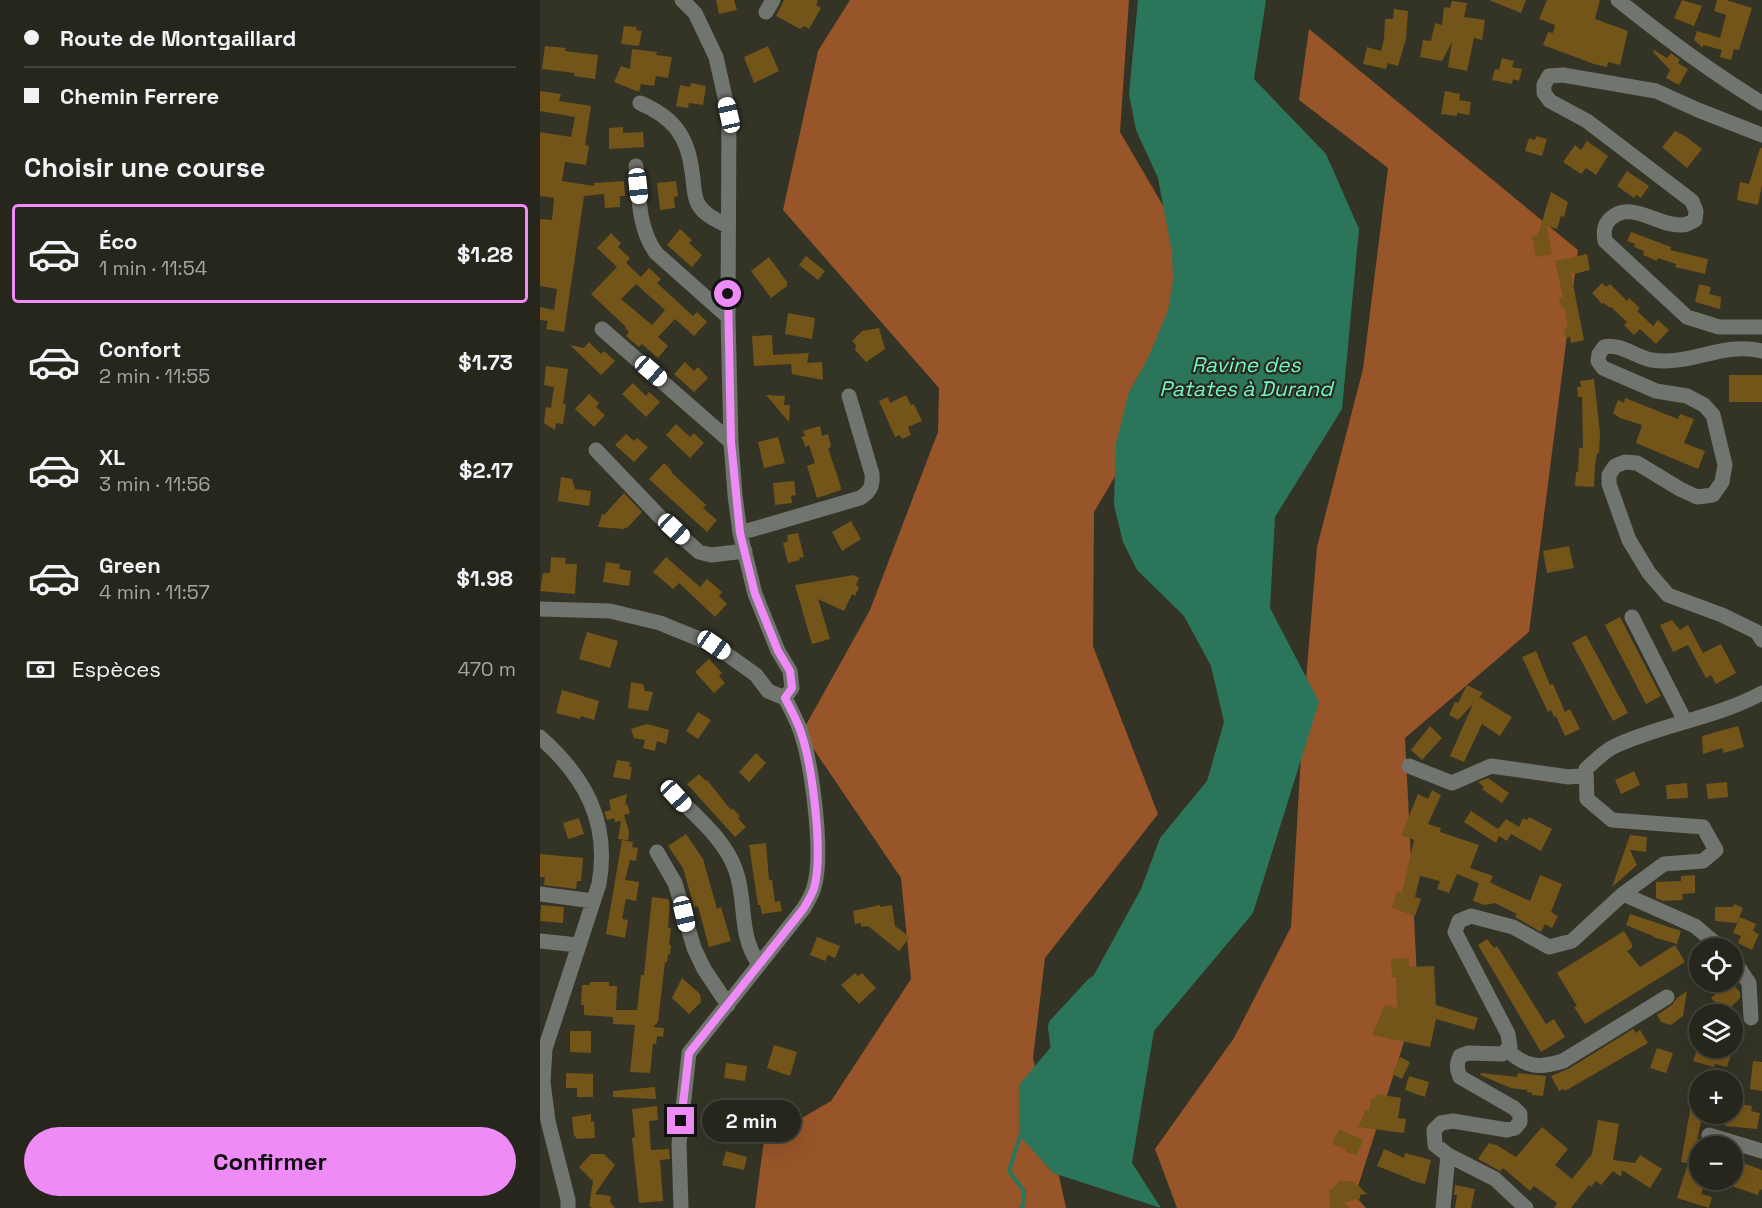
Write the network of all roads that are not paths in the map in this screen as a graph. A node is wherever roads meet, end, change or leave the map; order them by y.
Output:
1 (682, 0) edge
2 (1618, 0) edge
3 (640, 103) dead end
4 (1762, 103) edge
5 (1762, 135) edge
6 (636, 166) dead end
7 (727, 226) junction
8 (728, 317) junction
9 (1762, 327) edge
10 (602, 329) dead end
11 (1762, 351) edge
12 (849, 396) dead end
13 (731, 442) junction
14 (596, 450) dead end
15 (740, 533) junction
16 (745, 552) junction
17 (540, 609) edge
18 (1632, 617) dead end
19 (1762, 620) edge
20 (1743, 625) junction
21 (1762, 640) edge
22 (1762, 693) edge
23 (785, 698) junction
24 (1685, 721) junction
25 (540, 736) edge
26 (1409, 766) dead end
27 (1586, 775) junction
28 (676, 796) dead end
29 (657, 852) dead end
30 (540, 894) edge
31 (1623, 894) junction
32 (593, 901) junction
33 (1709, 938) edge
34 (540, 941) edge
35 (578, 945) junction
36 (759, 964) junction
37 (1743, 974) edge
38 (1667, 997) dead end
39 (728, 1005) junction
40 (1751, 1018) dead end
41 (1507, 1050) junction
42 (544, 1118) edge
43 (1709, 1135) dead end
44 (1762, 1151) edge
45 (1448, 1155) junction
46 (568, 1208) edge
47 (681, 1208) edge
48 (1443, 1208) edge
49 (1526, 1208) edge

1 - 7 street
2 - 4 street
3 - 7 street
5 - 9 street
6 - 8 street
7 - 8 street
8 - 13 street
10 - 13 street
11 - 20 street
12 - 15 street
13 - 15 street
14 - 16 street
15 - 16 street
16 - 23 street
17 - 23 street
18 - 24 street
19 - 20 street
20 - 21 street
22 - 24 street
23 - 36 street
24 - 27 street
25 - 32 street
26 - 27 street
27 - 31 street
28 - 36 street
29 - 39 street
30 - 32 street
31 - 33 street
31 - 41 street
32 - 35 street
34 - 35 street
35 - 42 street
36 - 39 street
37 - 40 street
38 - 41 street
39 - 47 street
41 - 45 street
42 - 46 street
43 - 44 street
45 - 48 street
45 - 49 street

